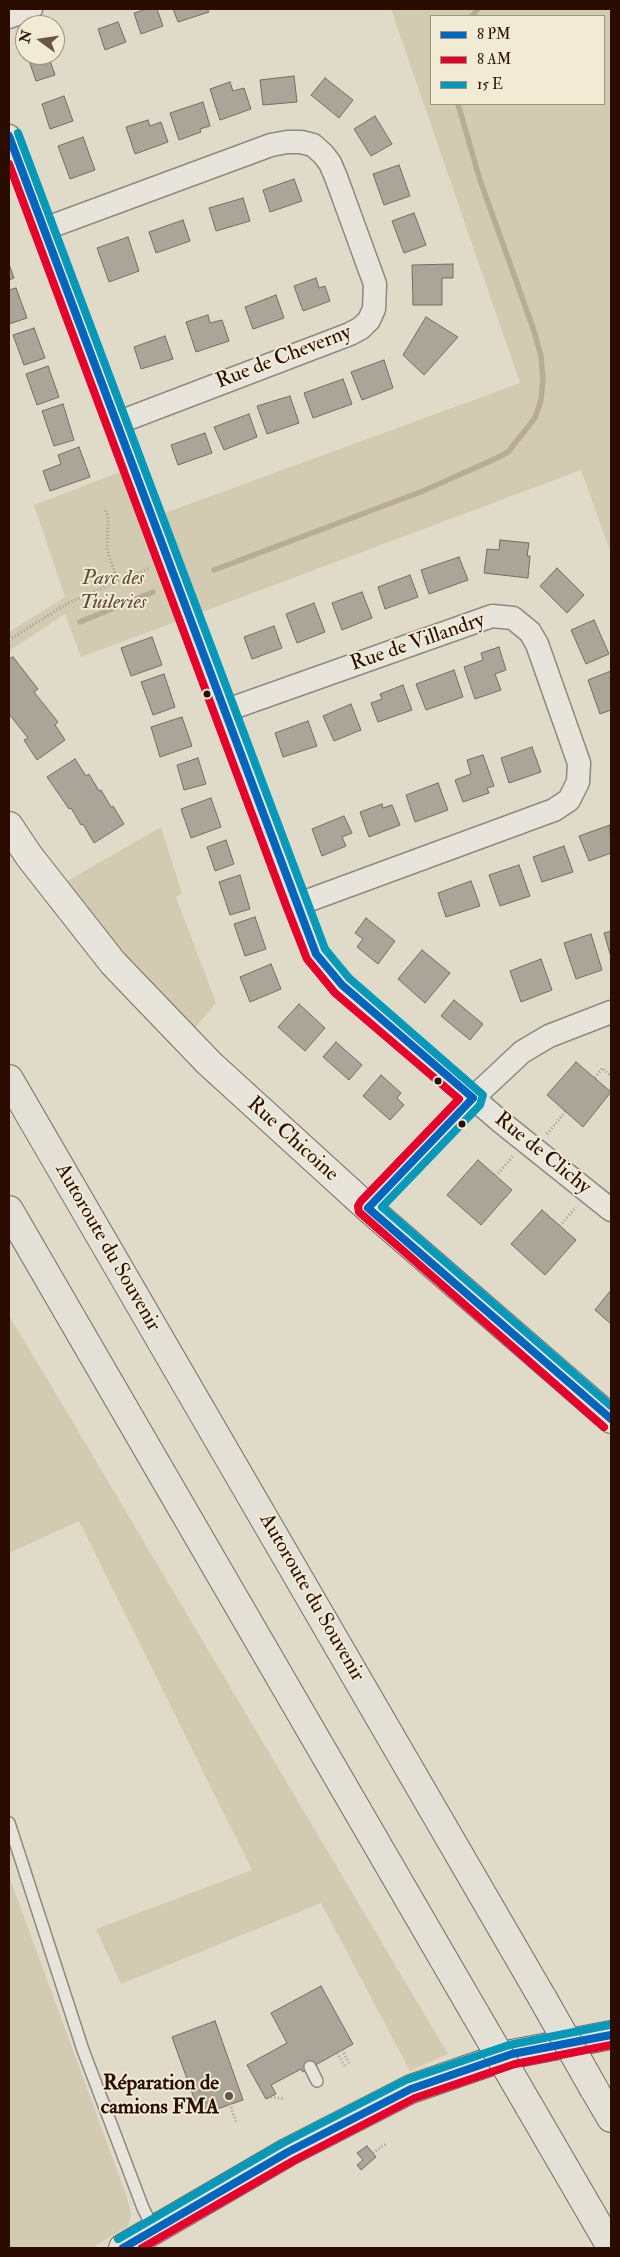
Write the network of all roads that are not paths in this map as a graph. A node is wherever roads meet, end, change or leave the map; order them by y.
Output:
1 (31, 9) edge
2 (9, 17) edge
3 (9, 136) edge
4 (44, 229) junction
5 (117, 423) junction
6 (224, 711) junction
7 (9, 826) edge
8 (296, 905) junction
9 (611, 1012) edge
10 (9, 1079) edge
11 (473, 1098) junction
12 (368, 1208) junction
13 (9, 1210) edge
14 (611, 1210) edge
15 (611, 1419) edge
16 (9, 1823) edge
17 (611, 2035) edge
18 (310, 2068) dead end
19 (317, 2081) dead end
20 (611, 2118) edge
21 (154, 2230) junction
22 (611, 2247) edge
23 (123, 2248) edge

1 - 2 street
3 - 4 street, Rue de Clichy
4 - 5 street, Rue de Clichy
4 - 5 street, Rue de Cheverny
5 - 6 street, Rue de Clichy
6 - 8 street, Rue de Clichy
6 - 8 street, Rue de Villandry
7 - 12 street, Rue Chicoine
8 - 11 street, Rue de Clichy
9 - 11 street
10 - 20 highway, Autoroute du Souvenir, bridge
11 - 12 street
11 - 14 street, Rue de Clichy
12 - 15 street, Rue Chicoine
13 - 22 highway, bridge
16 - 21 lane
17 - 21 street
18 - 19 lane
21 - 23 street

